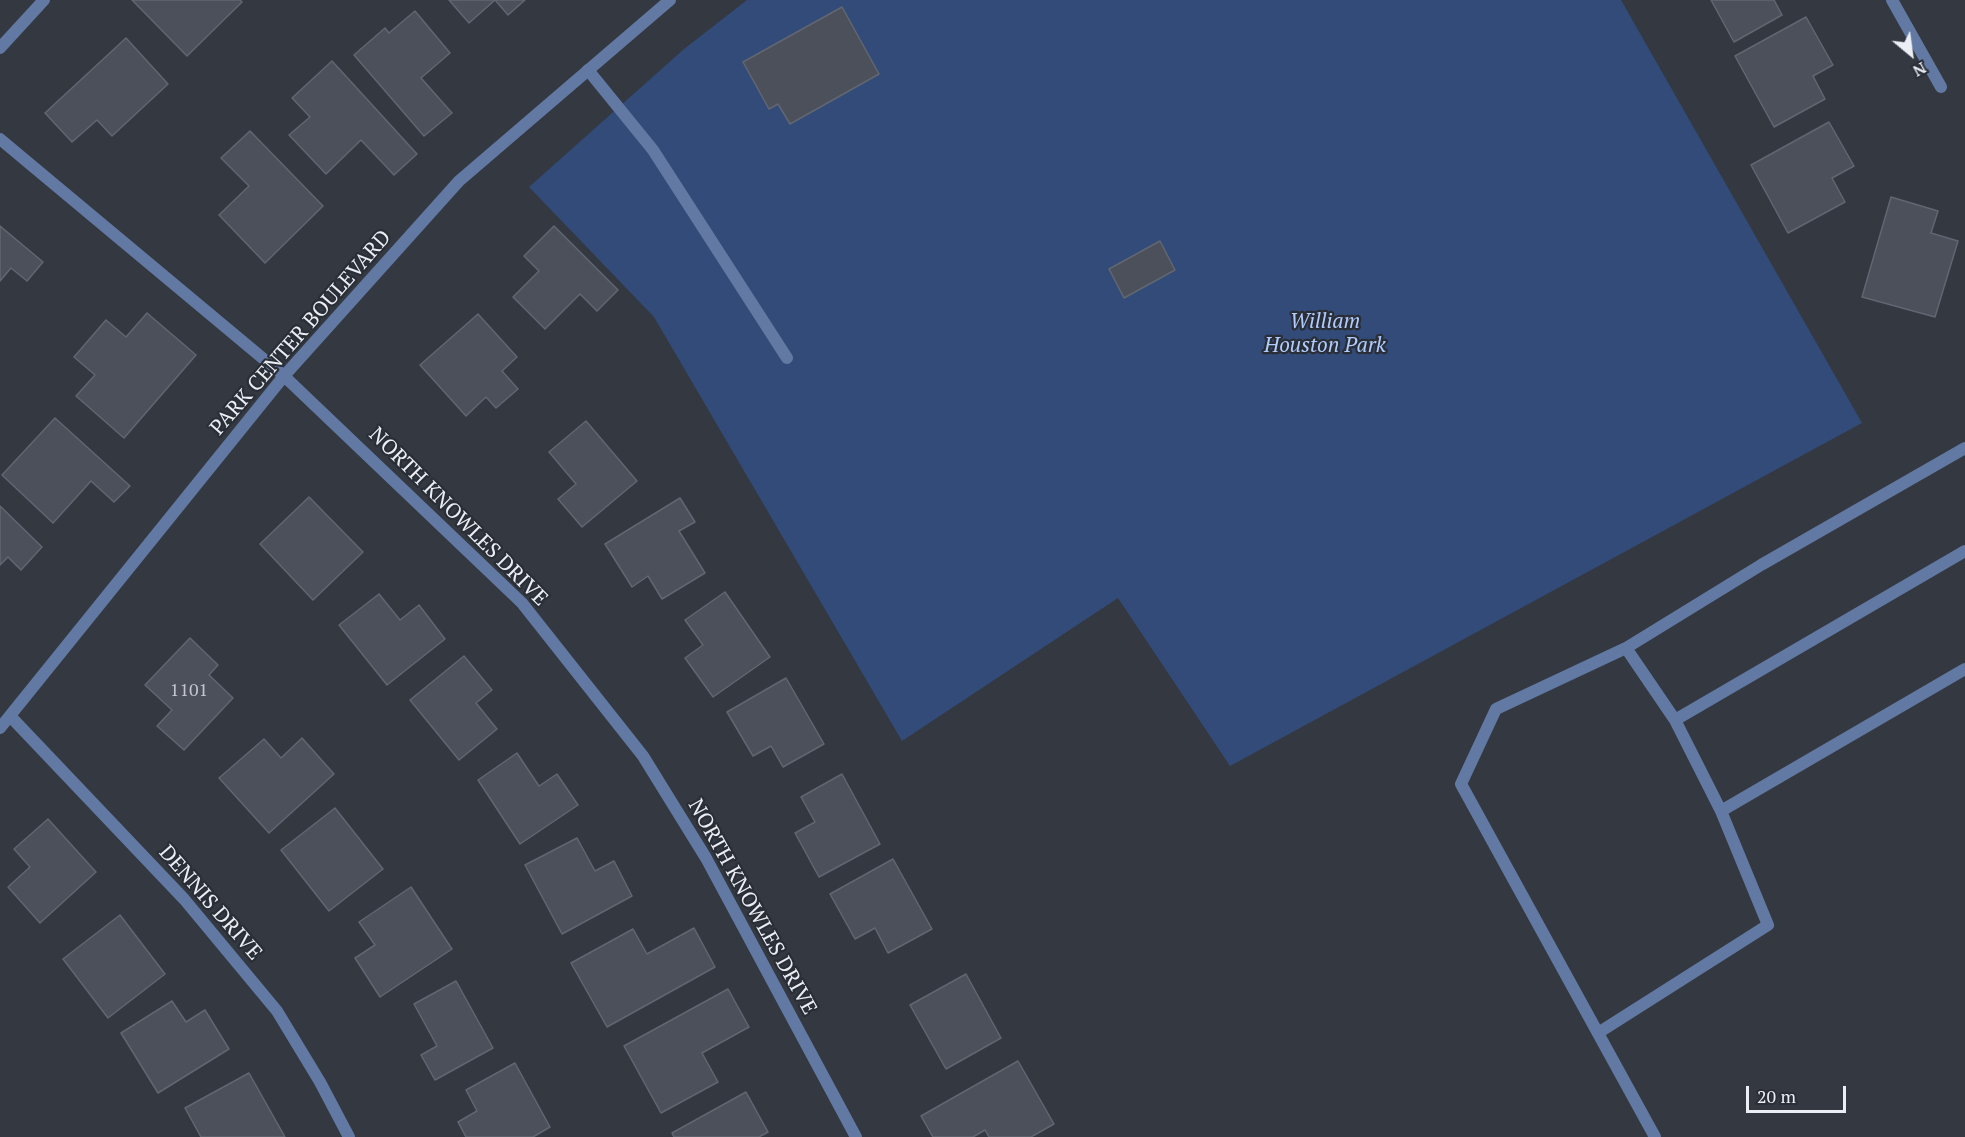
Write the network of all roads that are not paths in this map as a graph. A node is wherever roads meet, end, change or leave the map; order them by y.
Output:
1 (44, 0) edge
2 (670, 0) edge
3 (1892, 0) edge
4 (0, 48) edge
5 (588, 70) junction
6 (1941, 87) dead end
7 (0, 139) edge
8 (787, 358) dead end
9 (284, 376) junction
10 (1965, 448) edge
11 (1965, 551) edge
12 (1626, 648) junction
13 (1965, 669) edge
14 (11, 717) junction
15 (1675, 720) junction
16 (0, 728) edge
17 (1721, 811) junction
18 (1598, 1033) junction
19 (350, 1137) edge
20 (856, 1137) edge
21 (1655, 1137) edge

1 - 4 street
2 - 5 street, PARK CENTER BOULEVARD
3 - 6 street
5 - 8 street
5 - 9 street, PARK CENTER BOULEVARD
7 - 9 street, NORTH KNOWLES DRIVE
9 - 14 street, PARK CENTER BOULEVARD
9 - 20 street, NORTH KNOWLES DRIVE
10 - 12 street
11 - 15 street
12 - 15 street
12 - 18 street
13 - 17 street
14 - 16 street, PARK CENTER BOULEVARD
14 - 19 street, DENNIS DRIVE
15 - 17 street
17 - 18 street
18 - 21 street

